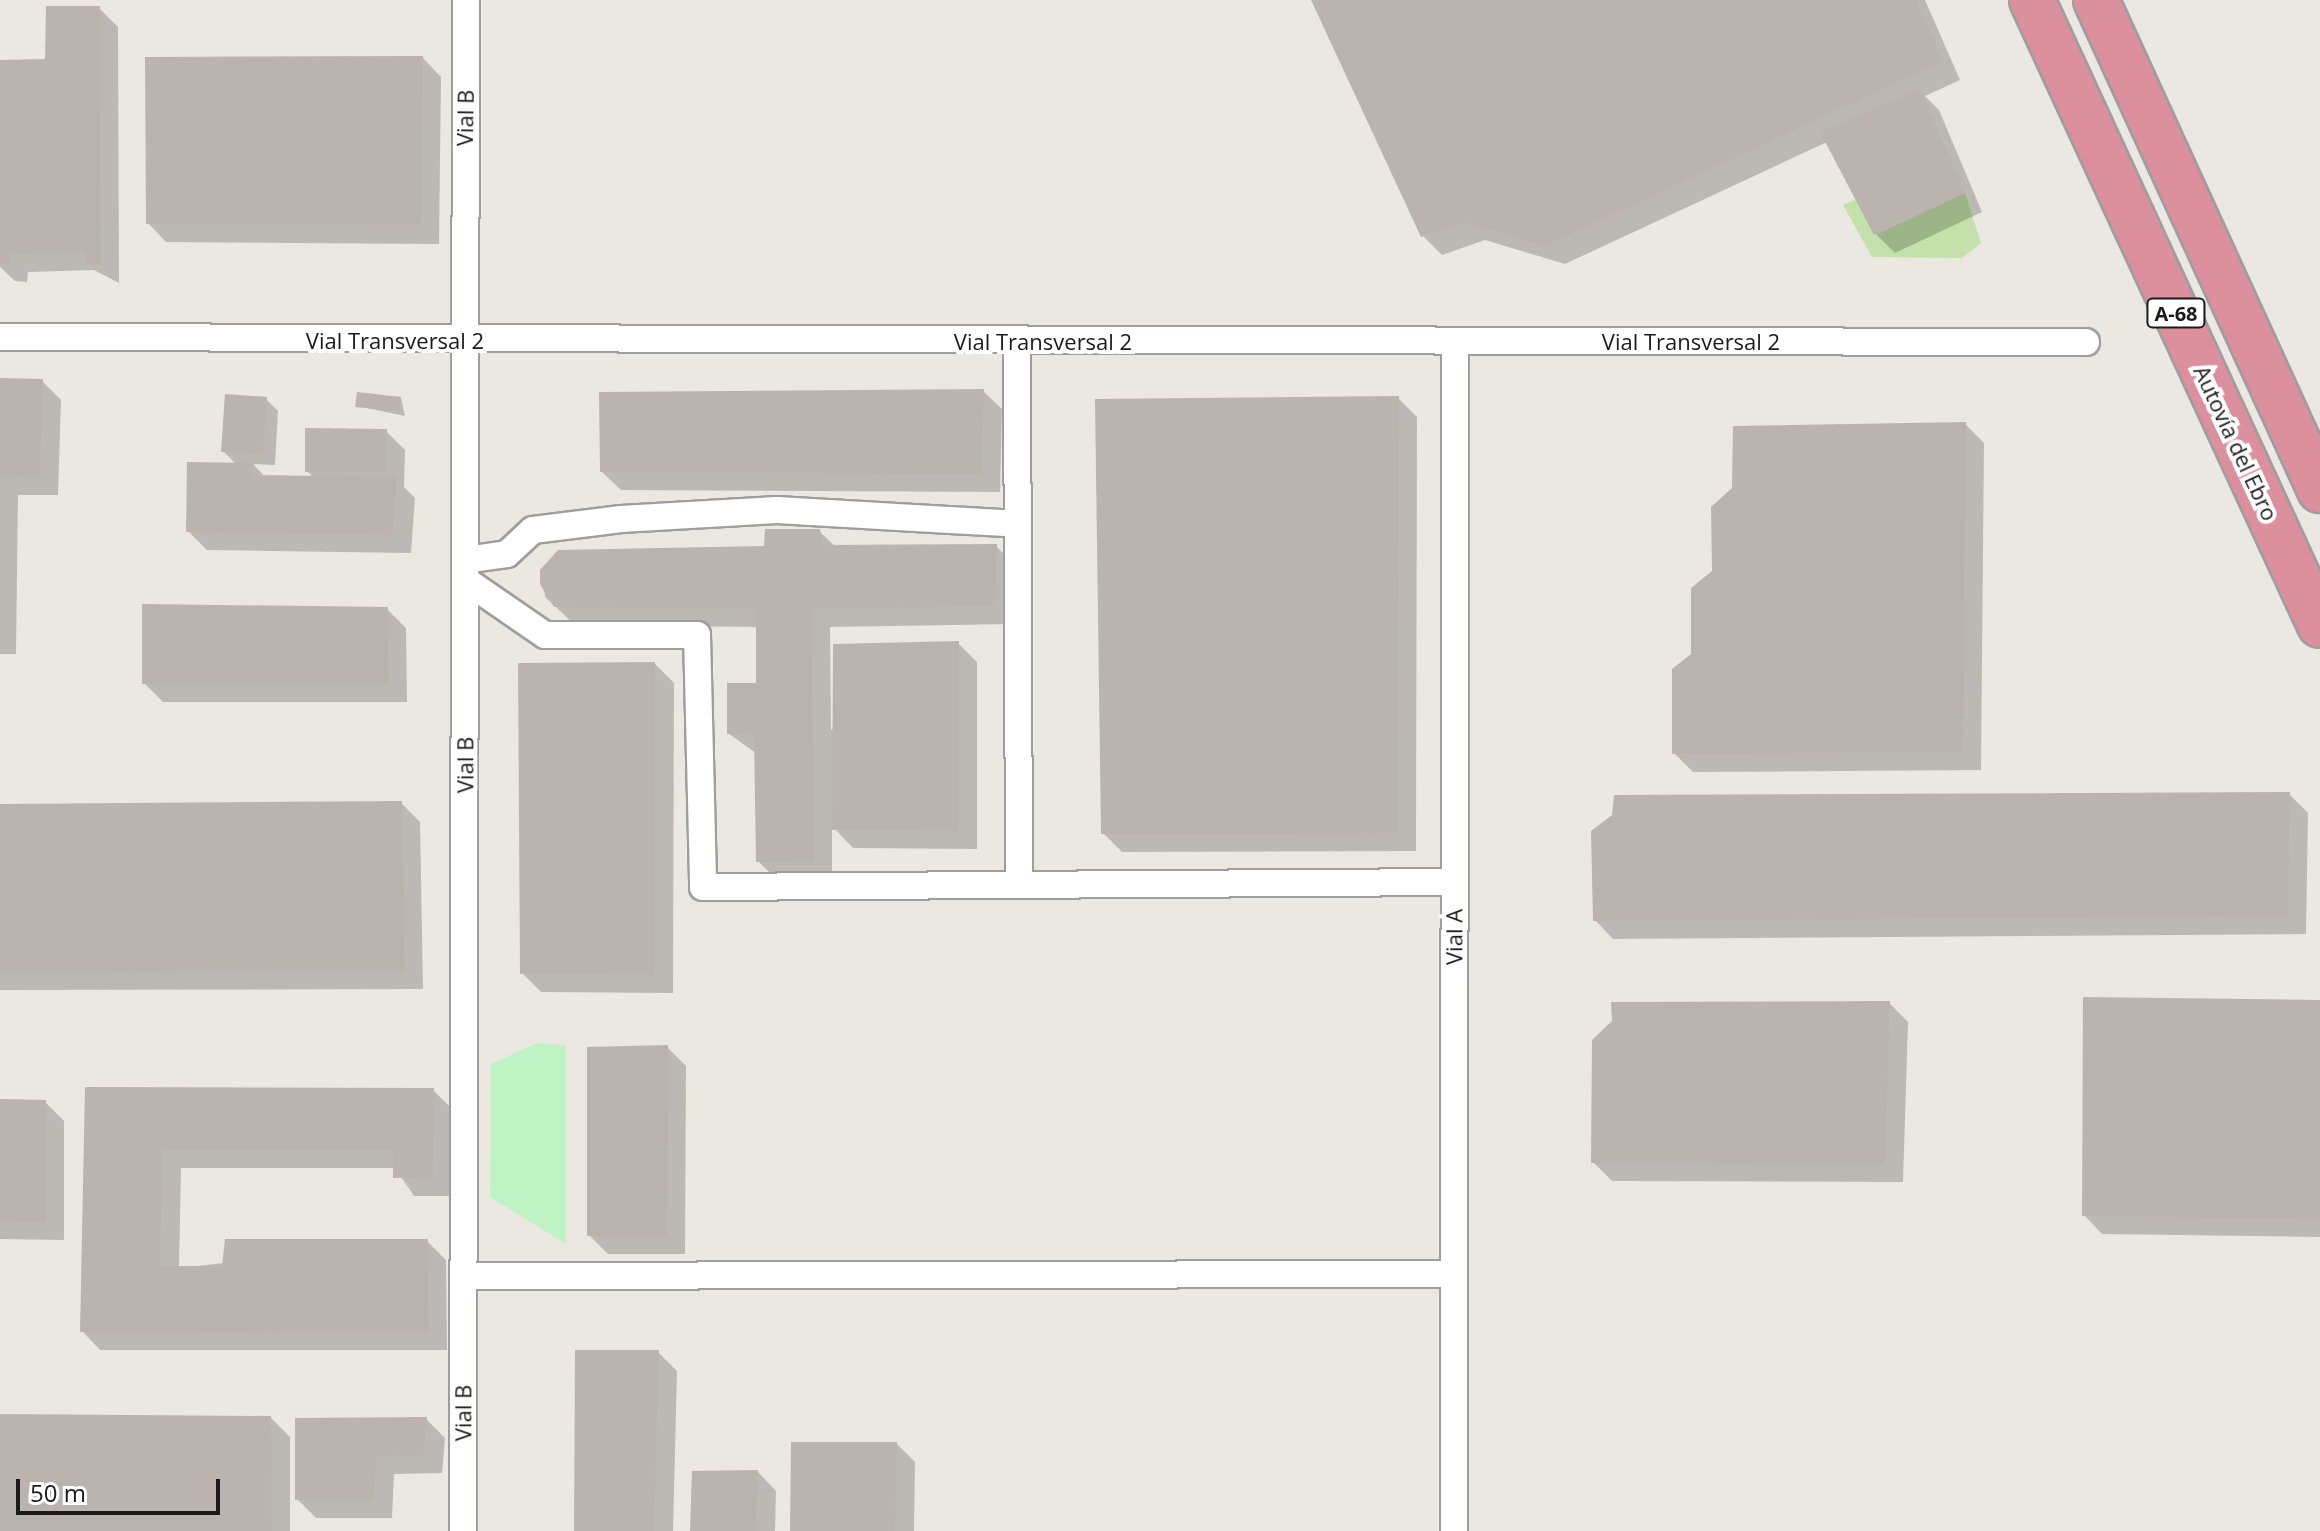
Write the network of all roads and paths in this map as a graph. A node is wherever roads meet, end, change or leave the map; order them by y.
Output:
1 (466, 0) edge
2 (2032, 0) edge
3 (2096, 0) edge
4 (2127, 0) edge
5 (0, 337) edge
6 (463, 342) junction
7 (1455, 342) junction
8 (2086, 342) dead end
9 (1017, 343) junction
10 (2320, 421) edge
11 (2320, 490) edge
12 (1018, 524) junction
13 (465, 570) junction
14 (2320, 625) edge
15 (1454, 882) junction
16 (1019, 883) junction
17 (1454, 1274) junction
18 (463, 1276) junction
19 (463, 1531) edge
20 (1454, 1531) edge

1 - 6 street, Vial B
2 - 14 highway, Autovía del Ebro / A-68
3 - 11 highway, A-68
4 - 10 highway
5 - 6 street, Vial Transversal 2
6 - 9 street, Vial Transversal 2
6 - 13 street, Vial B
7 - 8 street, Vial Transversal 2
7 - 9 street, Vial Transversal 2
7 - 15 street, Vial A
9 - 12 street
12 - 13 street
12 - 16 street
13 - 16 street
13 - 18 street, Vial B
15 - 16 street
15 - 17 street, Vial A
17 - 18 street
17 - 20 street, Vial A
18 - 19 street, Vial B

